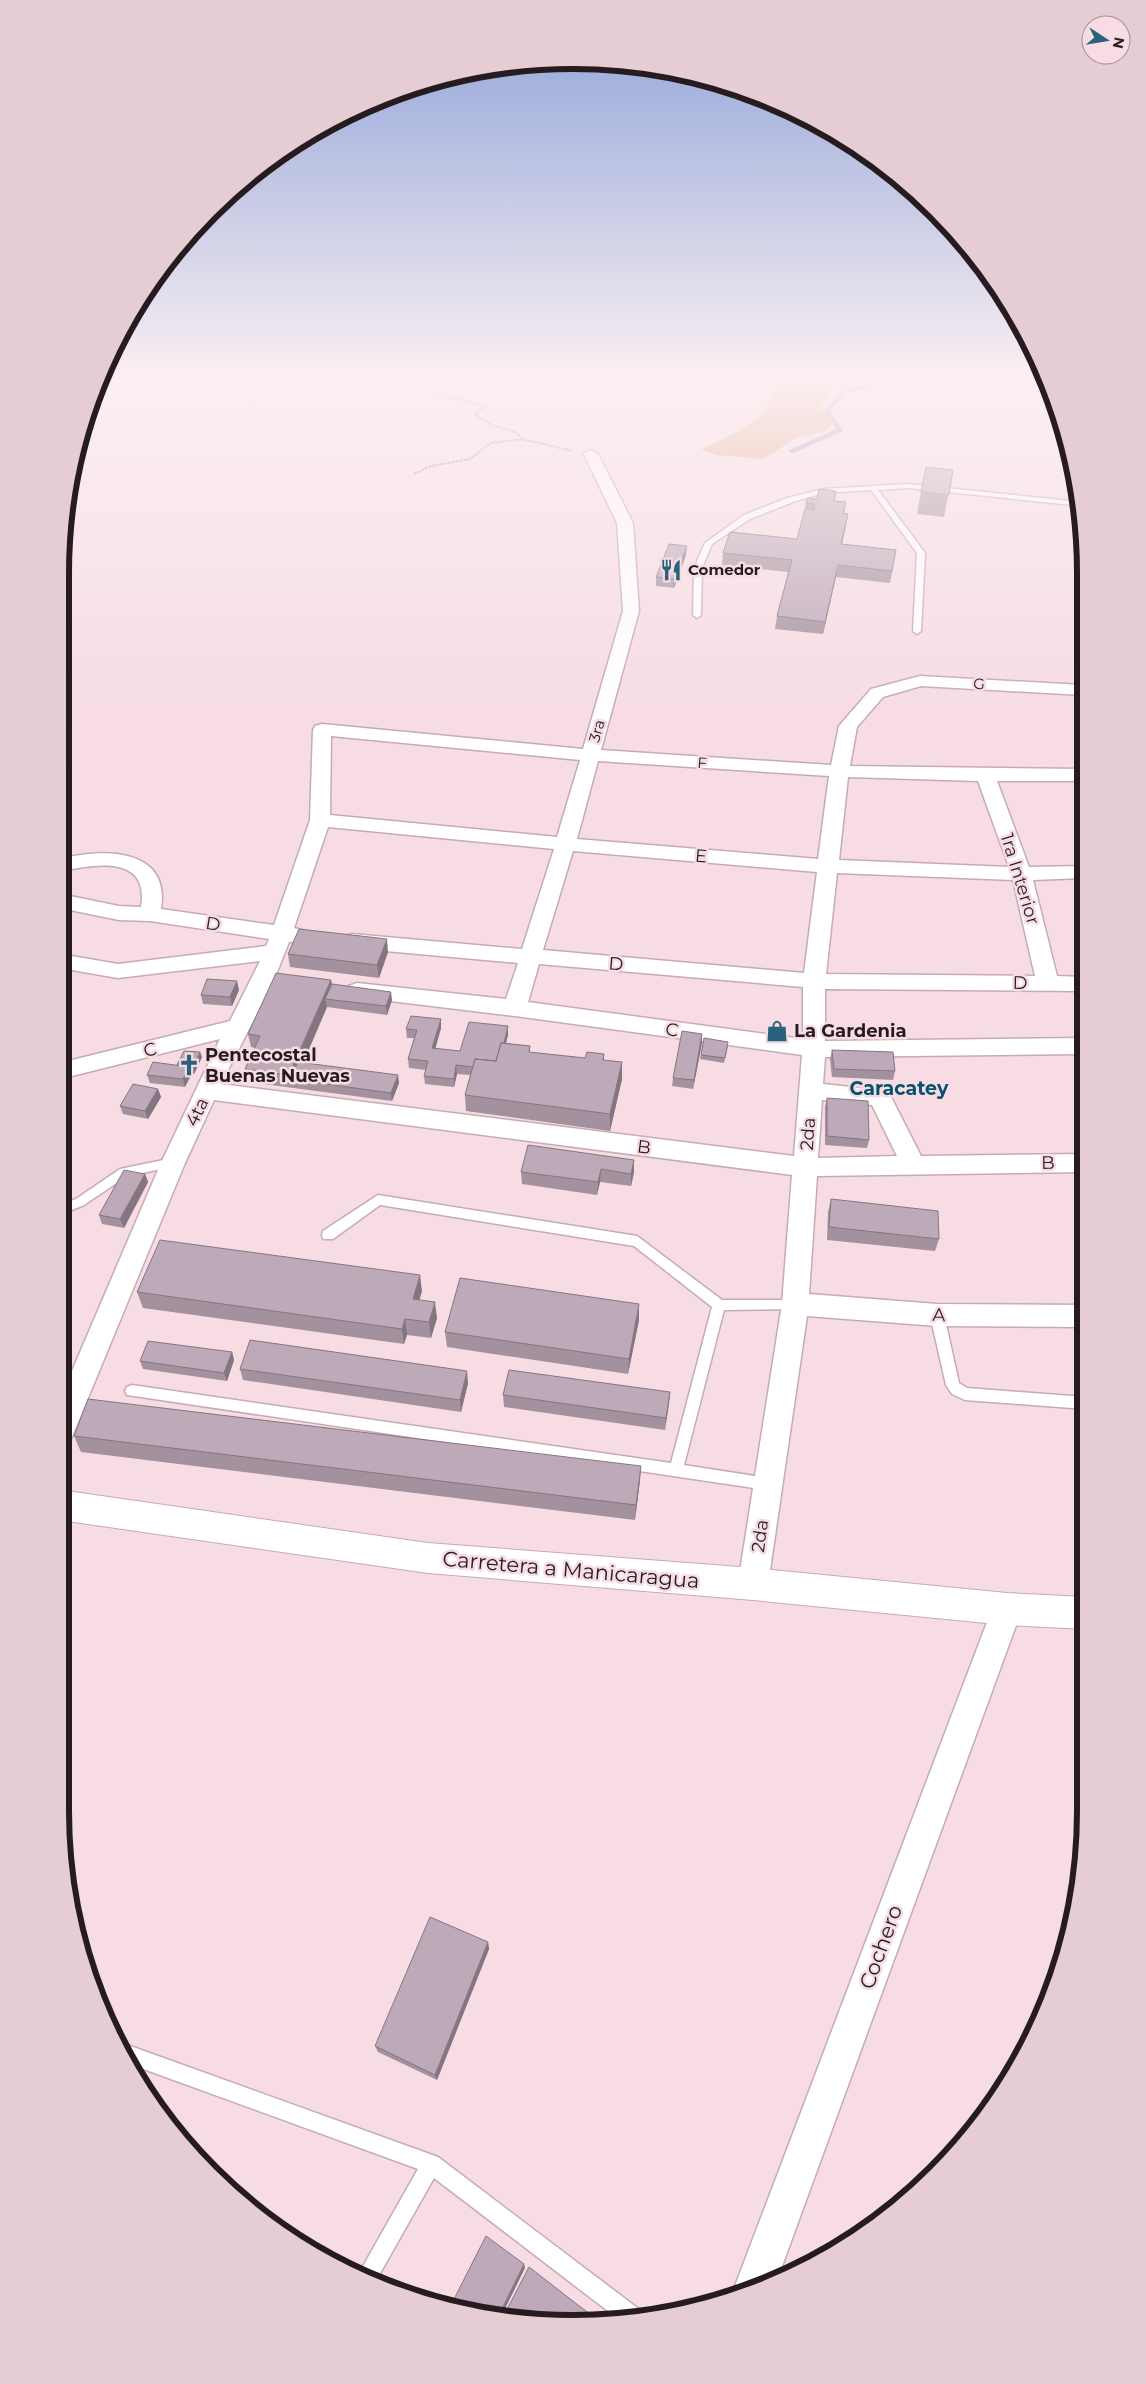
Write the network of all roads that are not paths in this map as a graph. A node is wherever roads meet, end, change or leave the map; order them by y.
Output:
1 (609, 490) edge
2 (832, 490) edge
3 (874, 490) edge
4 (950, 490) edge
5 (1072, 503) edge
6 (697, 615) dead end
7 (917, 631) dead end
8 (1077, 690) edge
9 (877, 693) joint
10 (322, 730) joint
11 (590, 756) junction
12 (839, 772) junction
13 (1077, 775) edge
14 (986, 776) junction
15 (320, 820) junction
16 (565, 845) junction
17 (69, 864) edge
18 (828, 867) junction
19 (1077, 872) edge
20 (1022, 875) junction
21 (69, 903) edge
22 (150, 914) junction
23 (277, 944) junction
24 (532, 956) junction
25 (69, 963) edge
26 (814, 981) junction
27 (1048, 984) junction
28 (1077, 984) edge
29 (340, 989) edge
30 (515, 1008) junction
31 (240, 1026) junction
32 (180, 1042) junction
33 (1077, 1046) edge
34 (814, 1049) junction
35 (219, 1063) junction
36 (69, 1069) edge
37 (811, 1090) junction
38 (207, 1091) junction
39 (173, 1163) junction
40 (1077, 1163) edge
41 (913, 1165) junction
42 (806, 1167) junction
43 (69, 1206) edge
44 (328, 1235) dead end
45 (794, 1304) junction
46 (719, 1305) junction
47 (937, 1315) junction
48 (1077, 1316) edge
49 (132, 1391) dead end
50 (1077, 1402) edge
51 (69, 1411) edge
52 (676, 1470) junction
53 (768, 1484) junction
54 (69, 1506) edge
55 (753, 1584) junction
56 (1007, 1609) junction
57 (1077, 1613) edge
58 (132, 2056) edge
59 (431, 2164) junction
60 (370, 2272) edge
61 (761, 2279) edge
62 (627, 2312) edge

1 - 11 street, 3ra
2 - 6 lane
3 - 7 lane
4 - 5 lane
8 - 9 street, G
9 - 12 street, 2da
10 - 11 street, F
10 - 15 street, 4ta
11 - 12 street, F
11 - 16 street, 3ra
12 - 14 street, F
12 - 18 street, 2da
13 - 14 street, F
14 - 20 street, 1ra Interior
15 - 16 street, E
15 - 23 street, 4ta
16 - 18 street, E
16 - 24 street, 3ra
17 - 22 street
18 - 20 street, E
18 - 26 street, 2da
19 - 20 street, E
20 - 27 street, 1ra Interior
21 - 22 street, D
22 - 23 street, D
23 - 24 street, D
23 - 25 street, D
23 - 31 street, 4ta
24 - 26 street, D
24 - 30 street, 3ra
26 - 27 street, D
26 - 34 street, 2da
27 - 28 street, D
29 - 30 street, C
30 - 34 street, C
31 - 32 street, C
31 - 35 street, 4ta
32 - 35 street
32 - 36 street, C
33 - 34 street, C
34 - 37 street, 2da
35 - 38 street, 4ta
37 - 41 street
37 - 42 street, 2da
38 - 39 street, 4ta
38 - 42 street, B
39 - 43 lane
39 - 51 street, 4ta
40 - 41 street, B
41 - 42 street, B
42 - 45 street, 2da
44 - 46 lane
45 - 46 lane
45 - 47 street, A
45 - 53 street, 2da
46 - 52 lane
47 - 48 street, A
47 - 50 lane
49 - 52 lane
52 - 53 lane
53 - 55 street, 2da
54 - 55 main road, Carretera a Manicaragua
55 - 56 main road, Carretera a Manicaragua
56 - 57 main road, Carretera a Manicaragua
56 - 61 street, Cochero
58 - 59 lane
59 - 60 lane
59 - 62 lane

